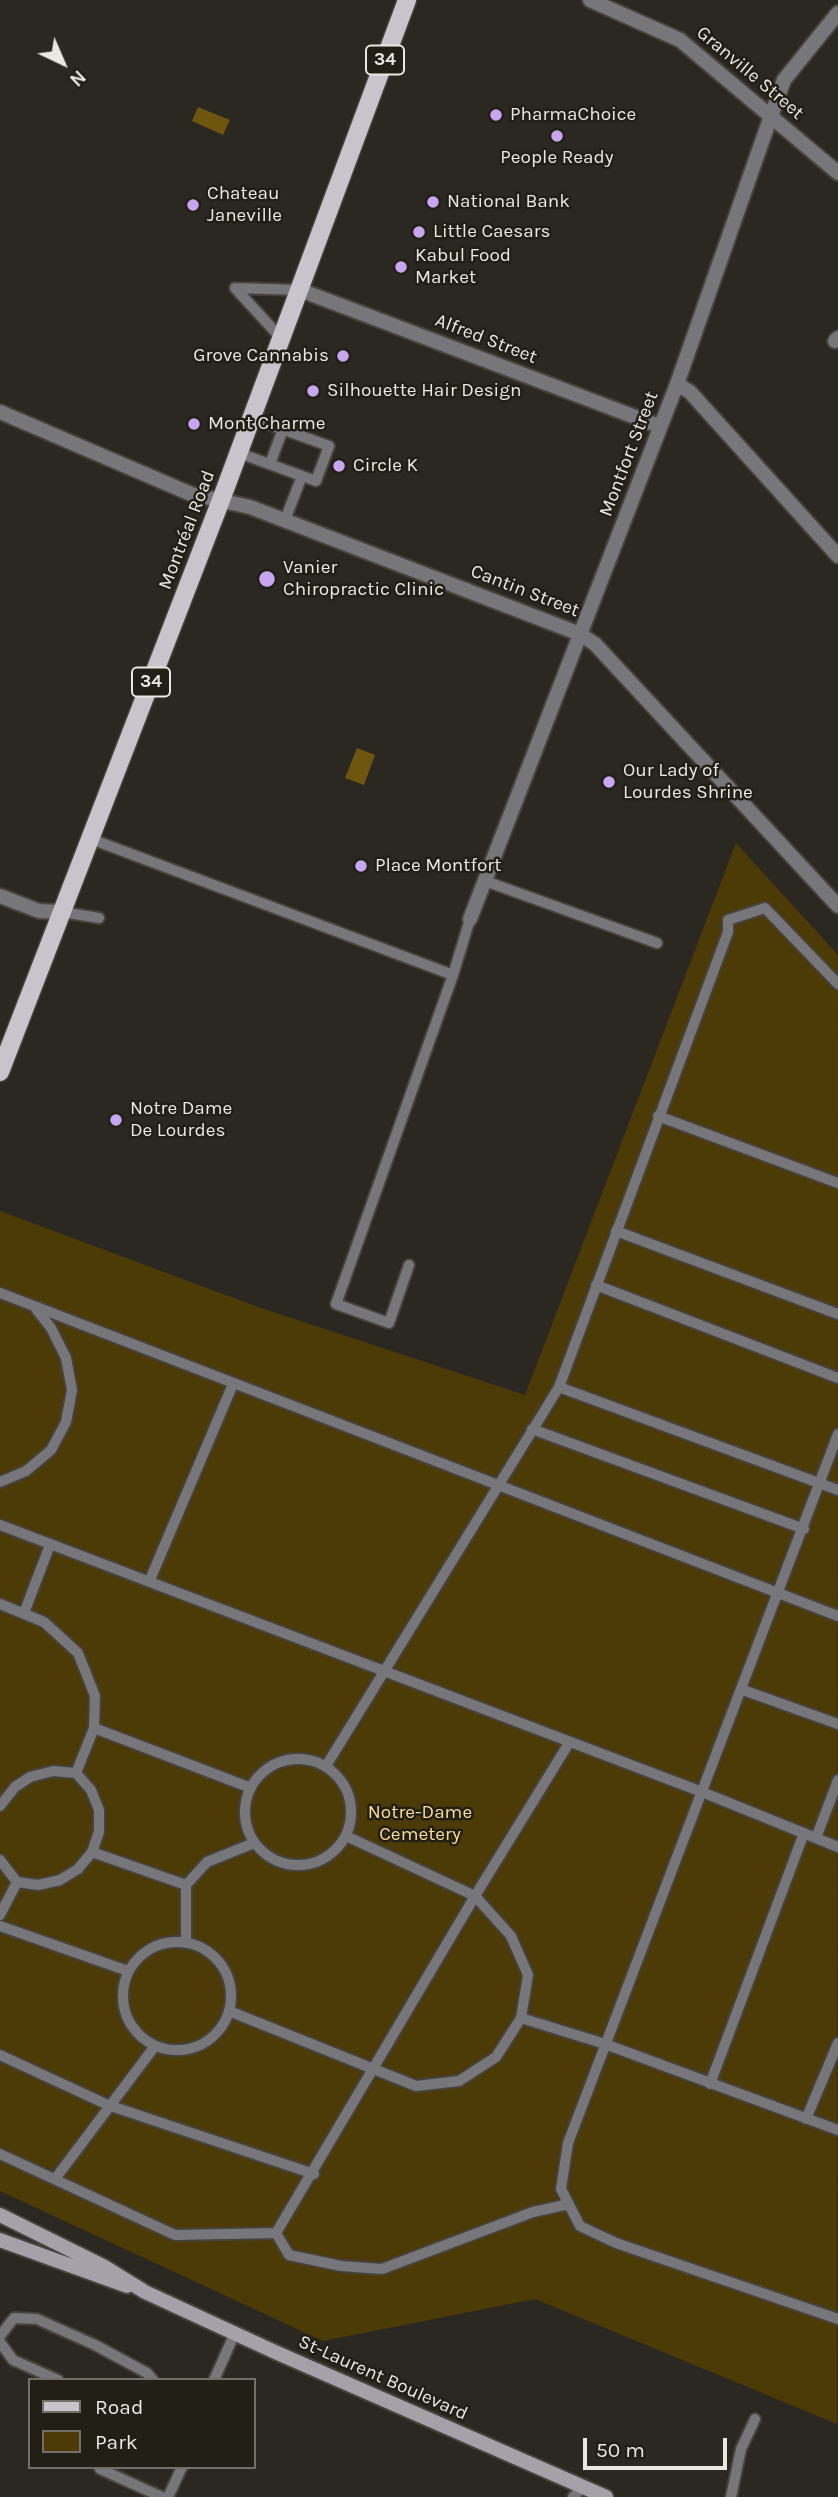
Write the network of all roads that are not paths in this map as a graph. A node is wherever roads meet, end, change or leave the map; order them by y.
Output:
1 (407, 0) edge
2 (590, 0) edge
3 (838, 13) edge
4 (771, 116) junction
5 (838, 173) edge
6 (300, 290) junction
7 (281, 338) junction
8 (677, 384) junction
9 (0, 412) edge
10 (251, 418) junction
11 (659, 426) junction
12 (283, 429) junction
13 (303, 437) junction
14 (299, 448) dead end
15 (239, 453) junction
16 (270, 464) junction
17 (302, 475) junction
18 (221, 500) junction
19 (285, 520) junction
20 (838, 556) edge
21 (580, 634) junction
22 (91, 839) junction
23 (485, 881) junction
24 (0, 896) edge
25 (838, 906) edge
26 (62, 912) junction
27 (99, 918) dead end
28 (470, 919) joint
29 (657, 943) dead end
30 (453, 975) junction
31 (838, 984) edge
32 (0, 1072) edge
33 (658, 1116) junction
34 (838, 1183) edge
35 (616, 1231) junction
36 (409, 1265) dead end
37 (596, 1285) junction
38 (0, 1293) edge
39 (34, 1307) junction
40 (838, 1314) edge
41 (838, 1378) edge
42 (233, 1384) junction
43 (559, 1387) junction
44 (532, 1429) junction
45 (838, 1434) edge
46 (0, 1482) edge
47 (820, 1483) junction
48 (500, 1487) junction
49 (838, 1490) edge
50 (0, 1525) edge
51 (804, 1530) junction
52 (50, 1545) junction
53 (149, 1582) junction
54 (778, 1594) junction
55 (0, 1604) edge
56 (24, 1613) junction
57 (838, 1616) edge
58 (383, 1672) junction
59 (743, 1690) junction
60 (838, 1724) edge
61 (94, 1728) junction
62 (569, 1744) junction
63 (326, 1766) junction
64 (76, 1773) junction
65 (838, 1780) edge
66 (251, 1788) junction
67 (702, 1792) junction
68 (0, 1806) edge
69 (804, 1833) junction
70 (346, 1836) junction
71 (816, 1838) junction
72 (254, 1843) junction
73 (838, 1847) edge
74 (92, 1852) junction
75 (0, 1860) edge
76 (17, 1882) junction
77 (186, 1885) junction
78 (475, 1896) junction
79 (0, 1915) edge
80 (0, 1926) edge
81 (186, 1943) junction
82 (128, 1972) junction
83 (229, 2011) junction
84 (521, 2018) junction
85 (838, 2043) edge
86 (605, 2044) junction
87 (155, 2046) junction
88 (0, 2055) edge
89 (374, 2070) junction
90 (710, 2084) junction
91 (108, 2105) junction
92 (806, 2119) junction
93 (838, 2130) edge
94 (0, 2154) edge
95 (314, 2174) junction
96 (55, 2179) junction
97 (569, 2204) junction
98 (0, 2215) edge
99 (276, 2234) junction
100 (0, 2240) edge
101 (145, 2292) junction
102 (838, 2319) edge
103 (235, 2333) junction
104 (0, 2336) edge
105 (0, 2342) edge
106 (54, 2378) edge
107 (151, 2378) edge
108 (215, 2378) edge
109 (755, 2419) dead end
110 (100, 2469) edge
111 (182, 2469) edge
112 (580, 2494) edge
113 (162, 2497) edge
114 (168, 2497) edge
115 (606, 2497) edge
116 (731, 2497) edge

1 - 6 main road, Montréal Road / 34
2 - 4 street, Granville Street
3 - 4 street, Montfort Street
4 - 5 street, Granville Street
4 - 8 street, Montfort Street
6 - 7 main road, Montréal Road / 34
6 - 7 lane
6 - 11 street, Alfred Street
7 - 10 main road, Montréal Road / 34
8 - 11 street, Montfort Street
8 - 20 street
9 - 18 street, Cantin Street
10 - 12 lane
10 - 15 main road, Montréal Road / 34
11 - 21 street, Montfort Street
12 - 13 lane
12 - 16 lane
13 - 14 lane
13 - 17 lane
15 - 16 lane
15 - 18 main road, Montréal Road / 34
16 - 17 lane
17 - 19 lane
18 - 19 street, Cantin Street
18 - 22 main road, Montréal Road / 34
19 - 21 street, Cantin Street
21 - 23 street, Montfort Street
21 - 25 street, Cantin Street
22 - 26 main road, Montréal Road / 34
22 - 30 lane
23 - 28 street, Montfort Street
23 - 29 lane
24 - 26 street
26 - 27 lane
26 - 32 main road, Montréal Road / 34
28 - 30 lane
30 - 36 lane
31 - 33 lane
33 - 34 lane
33 - 35 lane
35 - 37 lane
35 - 40 lane
37 - 41 lane
37 - 43 lane
38 - 39 lane
39 - 42 lane
39 - 46 lane
42 - 48 lane
42 - 53 lane
43 - 44 lane
43 - 47 lane
44 - 48 lane
44 - 51 lane
45 - 47 lane
47 - 49 lane
47 - 51 lane
48 - 54 lane
48 - 58 lane
50 - 52 lane
51 - 54 lane
52 - 53 lane
52 - 56 lane
53 - 58 lane
54 - 57 lane
54 - 59 lane
55 - 56 lane
56 - 61 lane
58 - 62 lane
58 - 63 lane
59 - 60 lane
59 - 67 lane
61 - 64 lane
61 - 66 lane
62 - 67 lane
62 - 78 lane
63 - 66 lane
63 - 70 lane
64 - 68 lane
64 - 74 lane
65 - 71 lane
66 - 72 lane
67 - 69 lane
67 - 86 lane
69 - 71 lane
69 - 90 lane
70 - 72 lane
70 - 78 lane
71 - 73 lane
72 - 77 lane
74 - 76 lane
74 - 77 lane
75 - 76 lane
76 - 79 lane
77 - 81 lane
78 - 84 lane
78 - 89 lane
80 - 82 lane
81 - 82 lane
81 - 83 lane
82 - 87 lane
83 - 87 lane
83 - 89 lane
84 - 86 lane
84 - 89 lane
85 - 92 lane
86 - 90 lane
86 - 97 lane
87 - 91 lane
88 - 91 lane
89 - 95 lane
90 - 92 lane
91 - 95 lane
91 - 96 lane
92 - 93 lane
94 - 96 lane
95 - 99 lane
96 - 99 lane
97 - 99 lane
97 - 102 lane
98 - 101 main road, St-Laurent Boulevard
100 - 101 main road, St-Laurent Boulevard
101 - 103 main road, St-Laurent Boulevard
103 - 108 lane
103 - 112 main road, St-Laurent Boulevard
104 - 107 lane
105 - 106 lane
109 - 116 lane
110 - 113 lane
111 - 114 lane
112 - 115 main road, St-Laurent Boulevard

